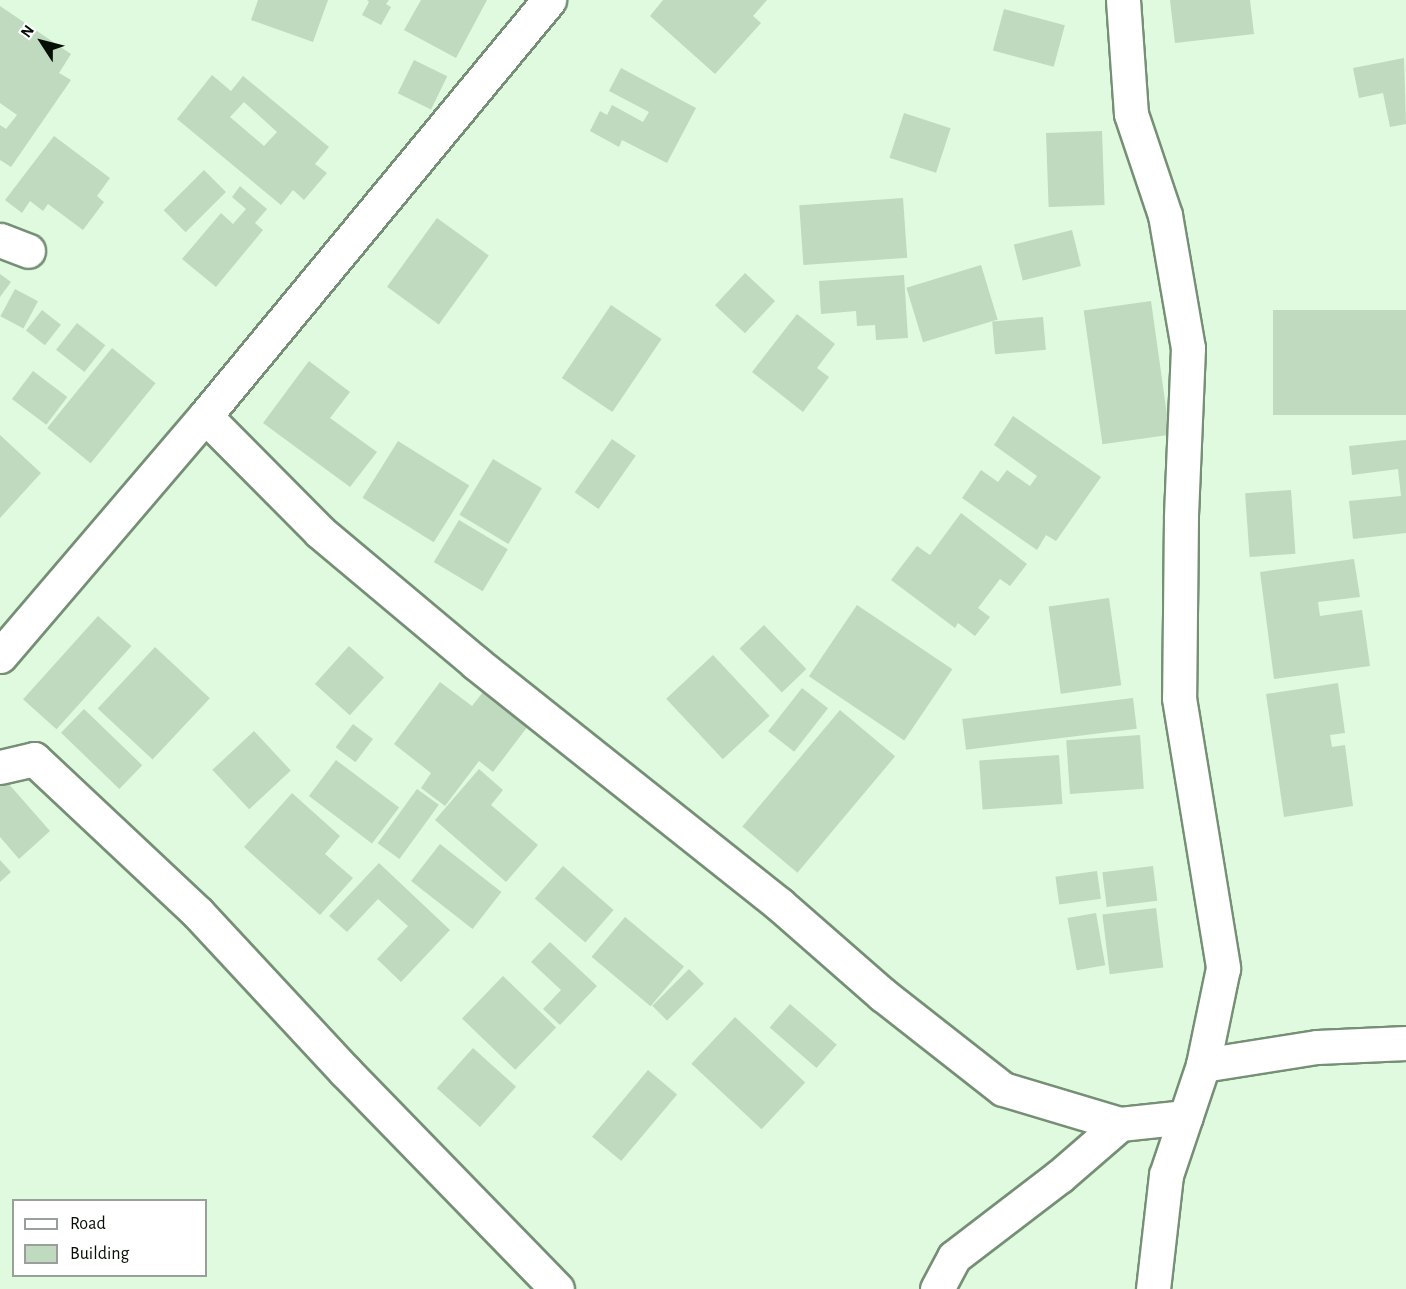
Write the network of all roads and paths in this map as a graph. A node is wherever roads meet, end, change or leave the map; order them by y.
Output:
1 (549, 0) edge
2 (1123, 0) edge
3 (205, 416) junction
4 (0, 656) edge
5 (0, 767) edge
6 (1406, 1043) edge
7 (1203, 1065) junction
8 (1186, 1117) junction
9 (1120, 1124) junction
10 (557, 1289) edge
11 (938, 1289) edge
12 (1153, 1289) edge

1 - 3 street
2 - 7 street
3 - 4 street
3 - 9 street
5 - 10 street
6 - 7 street
7 - 8 street
8 - 9 street
8 - 12 street
9 - 11 street

